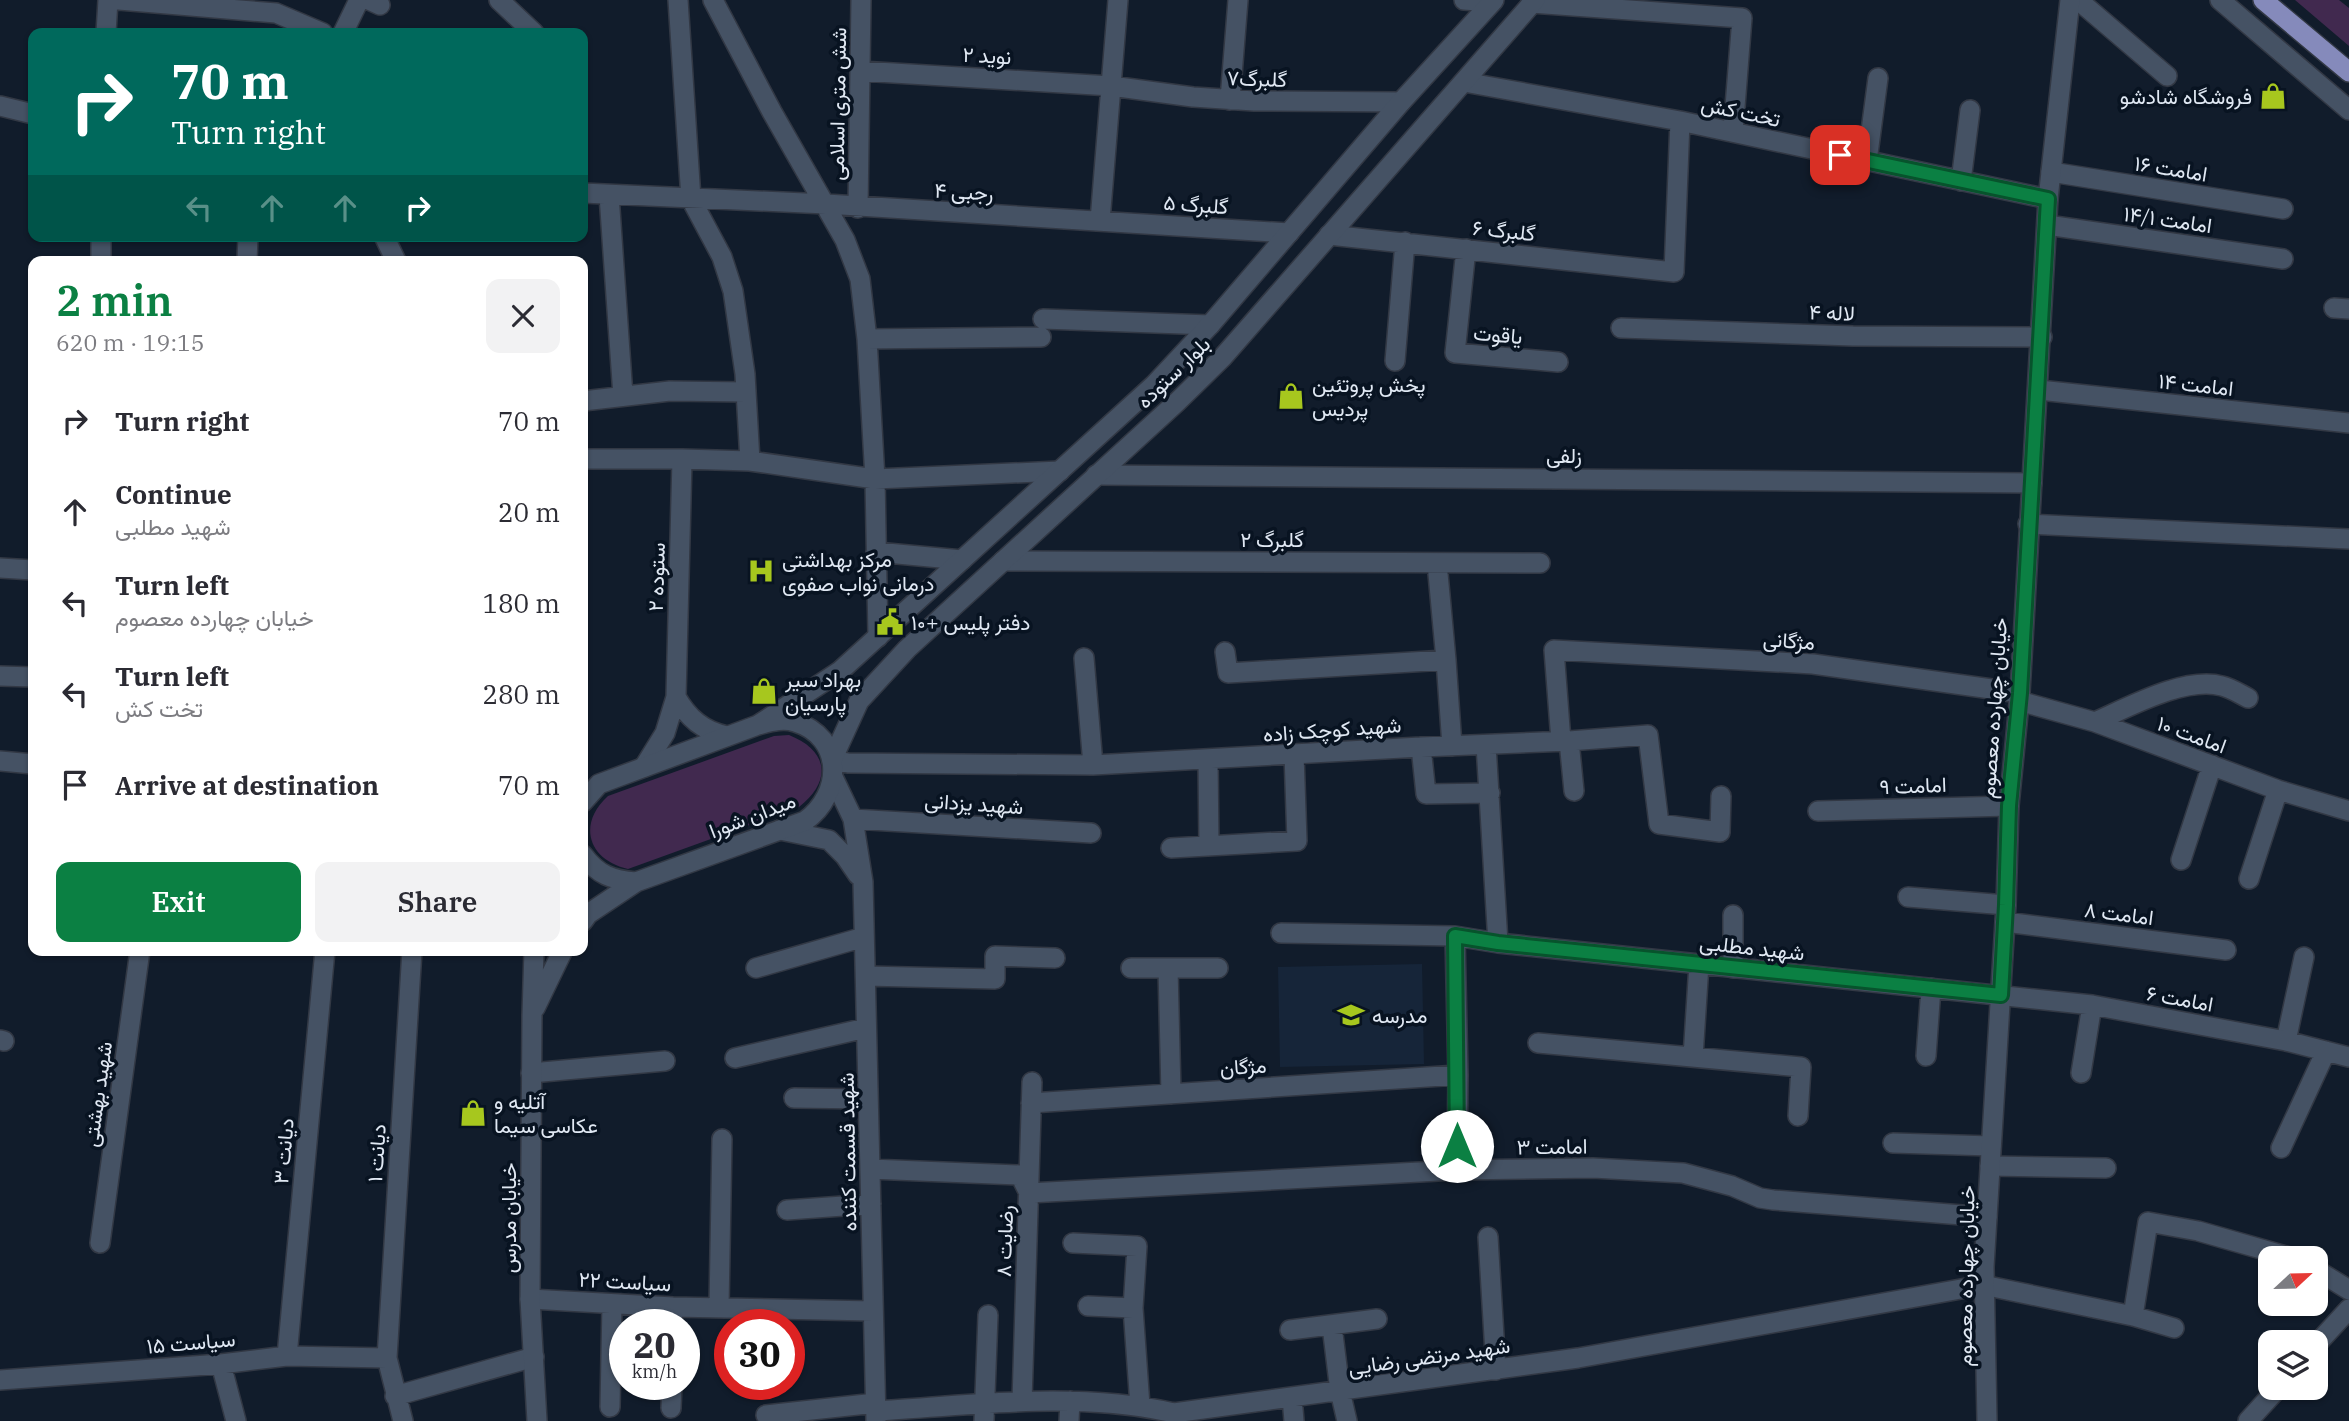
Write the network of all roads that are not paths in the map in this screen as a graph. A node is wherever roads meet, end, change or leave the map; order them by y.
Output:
1 (108, 0) edge
2 (119, 0) edge
3 (359, 0) edge
4 (499, 0) edge
5 (678, 0) edge
6 (713, 0) edge
7 (861, 0) edge
8 (1118, 0) edge
9 (1238, 0) edge
10 (1464, 0) edge
11 (2070, 0) edge
12 (2078, 0) edge
13 (2221, 0) edge
14 (2263, 0) edge
15 (1493, 1) edge
16 (1533, 2) edge
17 (274, 7) edge
18 (106, 28) edge
19 (284, 28) edge
20 (314, 28) edge
21 (345, 28) edge
22 (529, 28) edge
23 (860, 71) junction
24 (2349, 72) edge
25 (2167, 76) dead end
26 (1878, 78) dead end
27 (1464, 82) junction
28 (1111, 86) junction
29 (1230, 100) junction
30 (1401, 102) junction
31 (0, 106) edge
32 (1970, 110) dead end
33 (2349, 110) edge
34 (28, 113) edge
35 (1680, 121) junction
36 (1733, 132) junction
37 (1867, 161) junction
38 (2051, 172) junction
39 (1961, 181) junction
40 (588, 193) edge
41 (609, 195) junction
42 (691, 199) junction
43 (2048, 199) junction
44 (826, 204) junction
45 (858, 208) junction
46 (2283, 209) dead end
47 (1100, 221) junction
48 (2047, 225) junction
49 (1289, 233) junction
50 (1329, 234) junction
51 (1405, 242) junction
52 (1466, 249) junction
53 (2283, 258) dead end
54 (1210, 325) junction
55 (1621, 328) dead end
56 (2042, 337) junction
57 (867, 338) junction
58 (1395, 361) dead end
59 (1558, 362) dead end
60 (2039, 390) junction
61 (746, 392) junction
62 (623, 396) junction
63 (588, 400) edge
64 (2349, 423) edge
65 (588, 459) edge
66 (682, 459) junction
67 (750, 461) junction
68 (1060, 471) junction
69 (1096, 475) junction
70 (875, 479) junction
71 (2032, 482) junction
72 (2028, 524) junction
73 (2349, 539) edge
74 (876, 552) junction
75 (962, 560) junction
76 (1003, 561) junction
77 (1437, 562) junction
78 (1540, 563) dead end
79 (0, 568) edge
80 (28, 570) edge
81 (878, 637) junction
82 (1225, 652) dead end
83 (1084, 658) dead end
84 (1447, 660) junction
85 (0, 676) edge
86 (28, 677) edge
87 (676, 697) junction
88 (2020, 697) junction
89 (2248, 698) dead end
90 (2095, 722) junction
91 (758, 725) junction
92 (727, 736) junction
93 (1565, 741) junction
94 (1486, 744) junction
95 (1452, 746) junction
96 (1421, 747) junction
97 (1294, 754) junction
98 (1208, 760) junction
99 (0, 761) edge
100 (28, 764) edge
101 (1093, 765) junction
102 (2212, 765) junction
103 (644, 767) junction
104 (832, 769) junction
105 (2278, 790) junction
106 (1574, 791) dead end
107 (1490, 793) junction
108 (588, 796) edge
109 (1721, 796) dead end
110 (2009, 806) junction
111 (1818, 811) dead end
112 (2349, 811) edge
113 (853, 819) junction
114 (780, 830) junction
115 (1091, 834) dead end
116 (1209, 846) junction
117 (1171, 848) dead end
118 (2181, 860) dead end
119 (588, 862) edge
120 (2249, 879) dead end
121 (636, 882) junction
122 (863, 882) junction
123 (1908, 897) dead end
124 (2006, 913) junction
125 (588, 914) edge
126 (1734, 915) dead end
127 (1281, 933) dead end
128 (1455, 936) junction
129 (864, 937) junction
130 (1498, 943) junction
131 (2226, 950) dead end
132 (139, 956) edge
133 (323, 956) edge
134 (412, 956) edge
135 (534, 956) edge
136 (561, 956) edge
137 (2304, 957) dead end
138 (1055, 958) dead end
139 (1699, 964) junction
140 (756, 968) dead end
141 (1131, 968) dead end
142 (1168, 968) junction
143 (1217, 968) dead end
144 (1733, 968) junction
145 (866, 976) junction
146 (1931, 988) junction
147 (2001, 995) junction
148 (2092, 1005) junction
149 (531, 1015) junction
150 (866, 1028) junction
151 (2286, 1041) junction
152 (1538, 1043) dead end
153 (2326, 1051) junction
154 (1926, 1056) dead end
155 (1693, 1057) junction
156 (2349, 1057) edge
157 (735, 1058) dead end
158 (665, 1061) dead end
159 (531, 1073) junction
160 (2081, 1073) dead end
161 (1458, 1074) junction
162 (1032, 1082) dead end
163 (1171, 1094) junction
164 (794, 1098) dead end
165 (868, 1099) junction
166 (1031, 1103) junction
167 (1798, 1116) dead end
168 (722, 1139) dead end
169 (1893, 1143) dead end
170 (1991, 1146) junction
171 (2281, 1149) dead end
172 (1990, 1166) junction
173 (2106, 1168) dead end
174 (870, 1169) junction
175 (1457, 1170) junction
176 (1029, 1193) junction
177 (871, 1205) junction
178 (787, 1210) dead end
179 (1987, 1217) junction
180 (1488, 1237) dead end
181 (100, 1243) dead end
182 (1073, 1243) dead end
183 (2258, 1248) edge
184 (2328, 1277) edge
185 (1983, 1285) junction
186 (2349, 1290) edge
187 (530, 1300) junction
188 (611, 1304) junction
189 (1088, 1306) dead end
190 (719, 1307) junction
191 (1133, 1308) junction
192 (636, 1309) edge
193 (2349, 1309) edge
194 (700, 1311) edge
195 (873, 1311) junction
196 (988, 1315) dead end
197 (2133, 1316) junction
198 (1377, 1320) dead end
199 (1332, 1326) junction
200 (2174, 1328) dead end
201 (1290, 1330) dead end
202 (2328, 1332) edge
203 (287, 1356) junction
204 (534, 1357) junction
205 (387, 1358) junction
206 (221, 1364) junction
207 (1496, 1370) junction
208 (0, 1380) edge
209 (1340, 1391) junction
210 (395, 1396) junction
211 (1292, 1397) junction
212 (671, 1400) edge
213 (2267, 1400) edge
214 (1022, 1401) junction
215 (1140, 1406) junction
216 (610, 1407) dead end
217 (671, 1408) dead end
218 (1070, 1411) edge
219 (876, 1412) edge
220 (984, 1413) edge
221 (1230, 1413) edge
222 (766, 1415) dead end
223 (236, 1421) edge
224 (402, 1421) edge
225 (537, 1421) edge
226 (1294, 1421) edge
227 (1347, 1421) edge
228 (1987, 1421) edge
229 (2248, 1421) edge

1 - 18 street
2 - 17 street
3 - 21 street
4 - 22 street
5 - 42 street
6 - 44 street
7 - 23 street, شش متری اسلامی
8 - 28 street
9 - 29 street
10 - 15 street
11 - 38 street, خیابان چهارده معصوم
12 - 25 street
13 - 33 street
14 - 24 main road
15 - 30 street, بلوار ستوده
16 - 27 street, بلوار ستوده
16 - 36 street
17 - 19 street
17 - 20 street
23 - 28 street, نوید ۲
23 - 45 street, شش متری اسلامی
26 - 37 street
27 - 35 street, تخت کش
27 - 50 street, بلوار ستوده
28 - 29 street, گلبرگ۷
28 - 47 street
29 - 30 street, گلبرگ۷
30 - 49 street, بلوار ستوده
31 - 34 street
32 - 39 street
35 - 36 street, تخت کش
35 - 52 street, گلبرگ ۶
36 - 37 street, تخت کش
37 - 39 street, تخت کش
38 - 43 street, خیابان چهارده معصوم
38 - 46 street, امامت ۱۶
39 - 43 street, تخت کش
40 - 41 street, رجبی ۴
41 - 42 street, رجبی ۴
41 - 62 street
42 - 44 street, رجبی ۴
42 - 61 street
43 - 48 street, خیابان چهارده معصوم
44 - 45 street, رجبی ۴
44 - 57 street
45 - 47 street, رجبی ۴
47 - 49 street, گلبرگ ۵
48 - 53 street, امامت ۱۴/۱
48 - 56 street, خیابان چهارده معصوم
49 - 54 street, بلوار ستوده
50 - 51 street, گلبرگ ۶
50 - 69 street, بلوار ستوده
51 - 52 street, گلبرگ ۶
51 - 58 street
52 - 59 street, یاقوت
54 - 57 street
54 - 68 street, بلوار ستوده
55 - 56 street, لاله ۴
56 - 60 street, خیابان چهارده معصوم
57 - 70 street
60 - 64 street, امامت ۱۴
60 - 71 street, خیابان چهارده معصوم
61 - 62 street
61 - 67 street
62 - 63 street
65 - 66 street
66 - 67 street
66 - 87 street, ستوده ۲
67 - 70 street
68 - 70 street
68 - 75 street, بلوار ستوده
69 - 71 street, زلفی
69 - 76 street, بلوار ستوده
70 - 74 street
71 - 72 street, خیابان چهارده معصوم
72 - 73 street
72 - 88 street, خیابان چهارده معصوم
74 - 75 street
74 - 81 street
75 - 81 street, بلوار ستوده
76 - 77 street, گلبرگ ۲
76 - 104 street, بلوار ستوده
77 - 78 street, گلبرگ ۲
77 - 84 street
79 - 80 street
81 - 91 street, بلوار ستوده
82 - 84 street
83 - 101 street
84 - 95 street
85 - 86 street
87 - 92 street
87 - 103 street, ستوده ۲
88 - 90 street, امامت ۱۰
88 - 93 street, مژگانی
88 - 110 street, خیابان چهارده معصوم
89 - 90 street
90 - 102 street, امامت ۱۰
91 - 92 street
91 - 104 street
92 - 103 street
93 - 94 street, شهید کوچک زاده
93 - 106 street
93 - 109 street, شهید کوچک زاده
94 - 95 street, شهید کوچک زاده
94 - 107 street
95 - 96 street, شهید کوچک زاده
96 - 97 street, شهید کوچک زاده
96 - 107 street
97 - 98 street, شهید کوچک زاده
97 - 116 street
98 - 101 street, شهید کوچک زاده
98 - 116 street
99 - 100 street
101 - 104 street, شهید کوچک زاده
102 - 105 street, امامت ۱۰
102 - 118 street
103 - 108 street
104 - 113 street, شهید قسمت کننده
104 - 114 street, میدان شورا
105 - 112 street, امامت ۱۰
105 - 120 street
107 - 130 street
110 - 111 street, امامت ۹
110 - 124 street, خیابان چهارده معصوم
113 - 115 street, شهید یزدانی
113 - 122 street, شهید قسمت کننده
114 - 121 street, میدان شورا
114 - 122 street
116 - 117 street
119 - 121 street
121 - 125 street, میدان شورا
122 - 129 street, شهید قسمت کننده
123 - 124 street, امامت ۸
124 - 131 street, امامت ۸
124 - 147 street, خیابان چهارده معصوم
126 - 144 street
127 - 128 street, شهید مطلبی
128 - 130 street, شهید مطلبی
128 - 161 street
129 - 140 street
129 - 145 street, شهید قسمت کننده
130 - 139 street, شهید مطلبی
132 - 181 street, شهید بهشتی
133 - 203 street, دیانت ۳
134 - 205 street, دیانت ۱
135 - 149 street, خیابان مدرس
136 - 149 street
137 - 151 street
138 - 145 street
139 - 144 street, شهید مطلبی
139 - 155 street
141 - 142 street
142 - 143 street
142 - 163 street
144 - 146 street, شهید مطلبی
145 - 150 street, شهید قسمت کننده
146 - 147 street, شهید مطلبی
146 - 154 street
147 - 148 street, امامت ۶
147 - 170 street, خیابان چهارده معصوم
148 - 151 street, امامت ۶
148 - 160 street
149 - 159 street, خیابان مدرس
150 - 157 street
150 - 165 street, شهید قسمت کننده
151 - 153 street, امامت ۶
152 - 155 street
153 - 156 street, امامت ۶
153 - 171 street
155 - 167 street
158 - 159 street
159 - 187 street, خیابان مدرس
161 - 163 street, مژگان
161 - 175 street
162 - 166 street, رضایت ۸
163 - 166 street, مژگان
164 - 165 street
165 - 174 street, شهید قسمت کننده
166 - 176 street, رضایت ۸
168 - 190 street
169 - 170 street
170 - 172 street, خیابان چهارده معصوم
172 - 173 street
172 - 179 street, خیابان چهارده معصوم
174 - 176 street
174 - 177 street, شهید قسمت کننده
175 - 176 street, امامت ۳
175 - 179 street, امامت ۳
176 - 214 street, رضایت ۸
177 - 178 street
177 - 195 street, شهید قسمت کننده
179 - 185 street, خیابان چهارده معصوم
180 - 207 street
182 - 191 street
183 - 197 street
184 - 186 street
185 - 197 street
185 - 207 street, شهید مرتضی رضایی
185 - 228 street, خیابان چهارده معصوم
187 - 188 street, سیاست ۲۲
187 - 204 street, خیابان مدرس
188 - 192 street, سیاست ۲۲
188 - 216 street
189 - 191 street
190 - 194 street, سیاست ۲۲
190 - 195 street, سیاست ۲۲
191 - 215 street
193 - 202 street
195 - 219 street, شهید قسمت کننده
196 - 220 street
197 - 200 street
198 - 199 street
199 - 201 street
199 - 209 street
203 - 205 street, سیاست ۱۵
203 - 206 street, سیاست ۱۵
204 - 210 street
204 - 225 street, خیابان مدرس
205 - 210 street, دیانت ۱
206 - 208 street, سیاست ۱۵
206 - 223 street
207 - 209 street, شهید مرتضی رضایی
209 - 211 street, شهید مرتضی رضایی
209 - 227 street
210 - 224 street, دیانت ۱
211 - 221 street, شهید مرتضی رضایی
211 - 226 street
212 - 217 street
213 - 229 street
214 - 218 street, شهید مرتضی رضایی
214 - 220 street, شهید مرتضی رضایی
215 - 218 street, شهید مرتضی رضایی
215 - 221 street, شهید مرتضی رضایی
219 - 220 street, شهید مرتضی رضایی
219 - 222 street, شهید مرتضی رضایی

